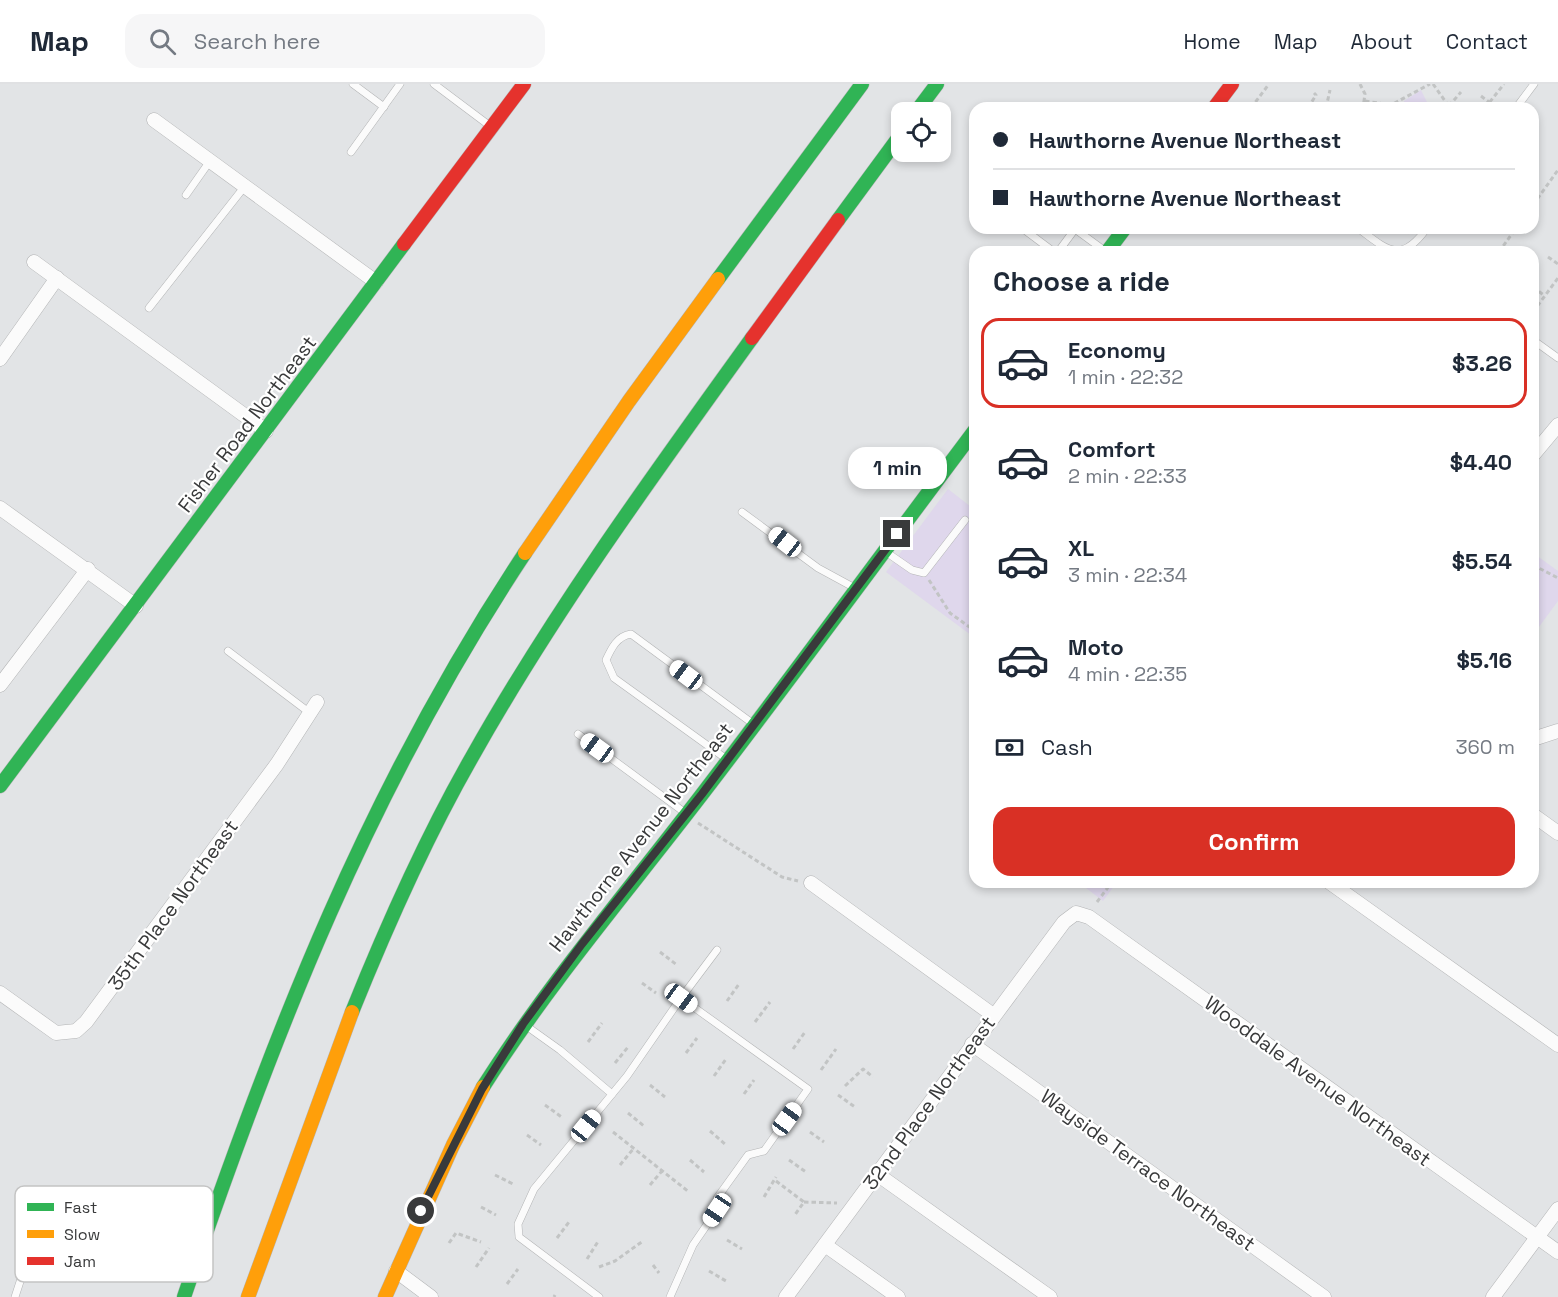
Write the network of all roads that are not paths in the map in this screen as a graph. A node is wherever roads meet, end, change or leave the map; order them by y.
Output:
1 (353, 84) edge
2 (400, 84) edge
3 (434, 84) edge
4 (524, 84) edge
5 (862, 84) edge
6 (937, 84) edge
7 (1534, 84) edge
8 (1226, 86) edge
9 (924, 102) edge
10 (1217, 102) edge
11 (1520, 102) edge
12 (384, 107) junction
13 (153, 120) dead end
14 (492, 127) junction
15 (891, 148) edge
16 (351, 152) dead end
17 (210, 161) junction
18 (244, 186) junction
19 (186, 195) dead end
20 (1030, 234) edge
21 (1071, 234) edge
22 (1082, 234) edge
23 (1366, 234) edge
24 (1422, 234) edge
25 (1048, 246) edge
26 (1061, 246) edge
27 (1099, 246) edge
28 (1383, 246) edge
29 (1412, 246) edge
30 (34, 262) dead end
31 (57, 278) junction
32 (376, 282) junction
33 (149, 308) dead end
34 (1539, 344) edge
35 (1558, 358) edge
36 (0, 359) edge
37 (1557, 428) edge
38 (266, 431) junction
39 (969, 438) edge
40 (1539, 448) edge
41 (0, 508) edge
42 (742, 512) dead end
43 (965, 520) dead end
44 (884, 550) junction
45 (88, 569) junction
46 (856, 588) junction
47 (136, 606) junction
48 (228, 651) dead end
49 (0, 685) edge
50 (314, 708) joint
51 (754, 725) junction
52 (1558, 731) edge
53 (578, 734) dead end
54 (1539, 737) edge
55 (728, 760) junction
56 (0, 786) edge
57 (686, 813) junction
58 (1539, 819) edge
59 (1558, 833) edge
60 (812, 883) road end
61 (1337, 888) edge
62 (1076, 913) joint
63 (717, 950) dead end
64 (0, 993) edge
65 (681, 998) junction
66 (993, 1015) junction
67 (523, 1024) junction
68 (972, 1044) junction
69 (1558, 1045) edge
70 (612, 1094) junction
71 (294, 1165) junction
72 (877, 1174) junction
73 (1558, 1209) edge
74 (213, 1217) edge
75 (1537, 1237) junction
76 (825, 1245) junction
77 (1558, 1252) edge
78 (396, 1271) junction
79 (20, 1282) edge
80 (189, 1282) edge
81 (15, 1297) edge
82 (184, 1297) edge
83 (248, 1297) edge
84 (261, 1297) edge
85 (385, 1297) edge
86 (431, 1297) edge
87 (599, 1297) edge
88 (670, 1297) edge
89 (786, 1297) edge
90 (898, 1297) edge
91 (1050, 1297) edge
92 (1324, 1297) edge
93 (1493, 1297) edge

1 - 12 lane
2 - 12 lane
3 - 14 lane
4 - 14 main road, Fisher Road Northeast
5 - 74 main road
6 - 9 main road
7 - 11 lane
8 - 10 main road
12 - 16 lane
13 - 17 street
14 - 32 main road, Fisher Road Northeast
15 - 71 main road
17 - 18 street
17 - 19 lane
18 - 32 street
18 - 33 lane
20 - 25 lane
21 - 26 lane
22 - 27 lane
23 - 28 lane
24 - 29 lane
30 - 31 street
31 - 36 street
31 - 38 street
32 - 38 main road, Fisher Road Northeast
34 - 35 lane
37 - 40 street
38 - 47 main road, Fisher Road Northeast
39 - 44 main road, Hawthorne Avenue Northeast
41 - 45 street
42 - 46 lane
43 - 44 lane
44 - 46 main road, Hawthorne Avenue Northeast
45 - 47 street
45 - 49 street
46 - 51 main road, Hawthorne Avenue Northeast
47 - 56 main road, Fisher Road Northeast
48 - 50 lane
50 - 64 street, 35th Place Northeast
51 - 55 main road, Hawthorne Avenue Northeast
51 - 55 lane
52 - 54 street
53 - 57 lane
55 - 57 main road, Hawthorne Avenue Northeast
57 - 67 main road, Hawthorne Avenue Northeast
58 - 59 street
60 - 66 street
61 - 69 street
62 - 66 street, 32nd Place Northeast
62 - 75 street, Wooddale Avenue Northeast
63 - 65 lane
65 - 70 lane
65 - 88 lane
66 - 68 street, 32nd Place Northeast
67 - 70 lane
67 - 78 main road, Hawthorne Avenue Northeast
68 - 72 street, 32nd Place Northeast
68 - 92 street, Wayside Terrace Northeast
70 - 87 lane
71 - 83 main road
71 - 84 main road
72 - 76 street, 32nd Place Northeast
72 - 91 street
73 - 75 street
75 - 77 street, Wooddale Avenue Northeast
75 - 93 street
76 - 89 street, 32nd Place Northeast
76 - 90 street
78 - 85 main road, Hawthorne Avenue Northeast
78 - 86 street
79 - 81 lane
80 - 82 main road

